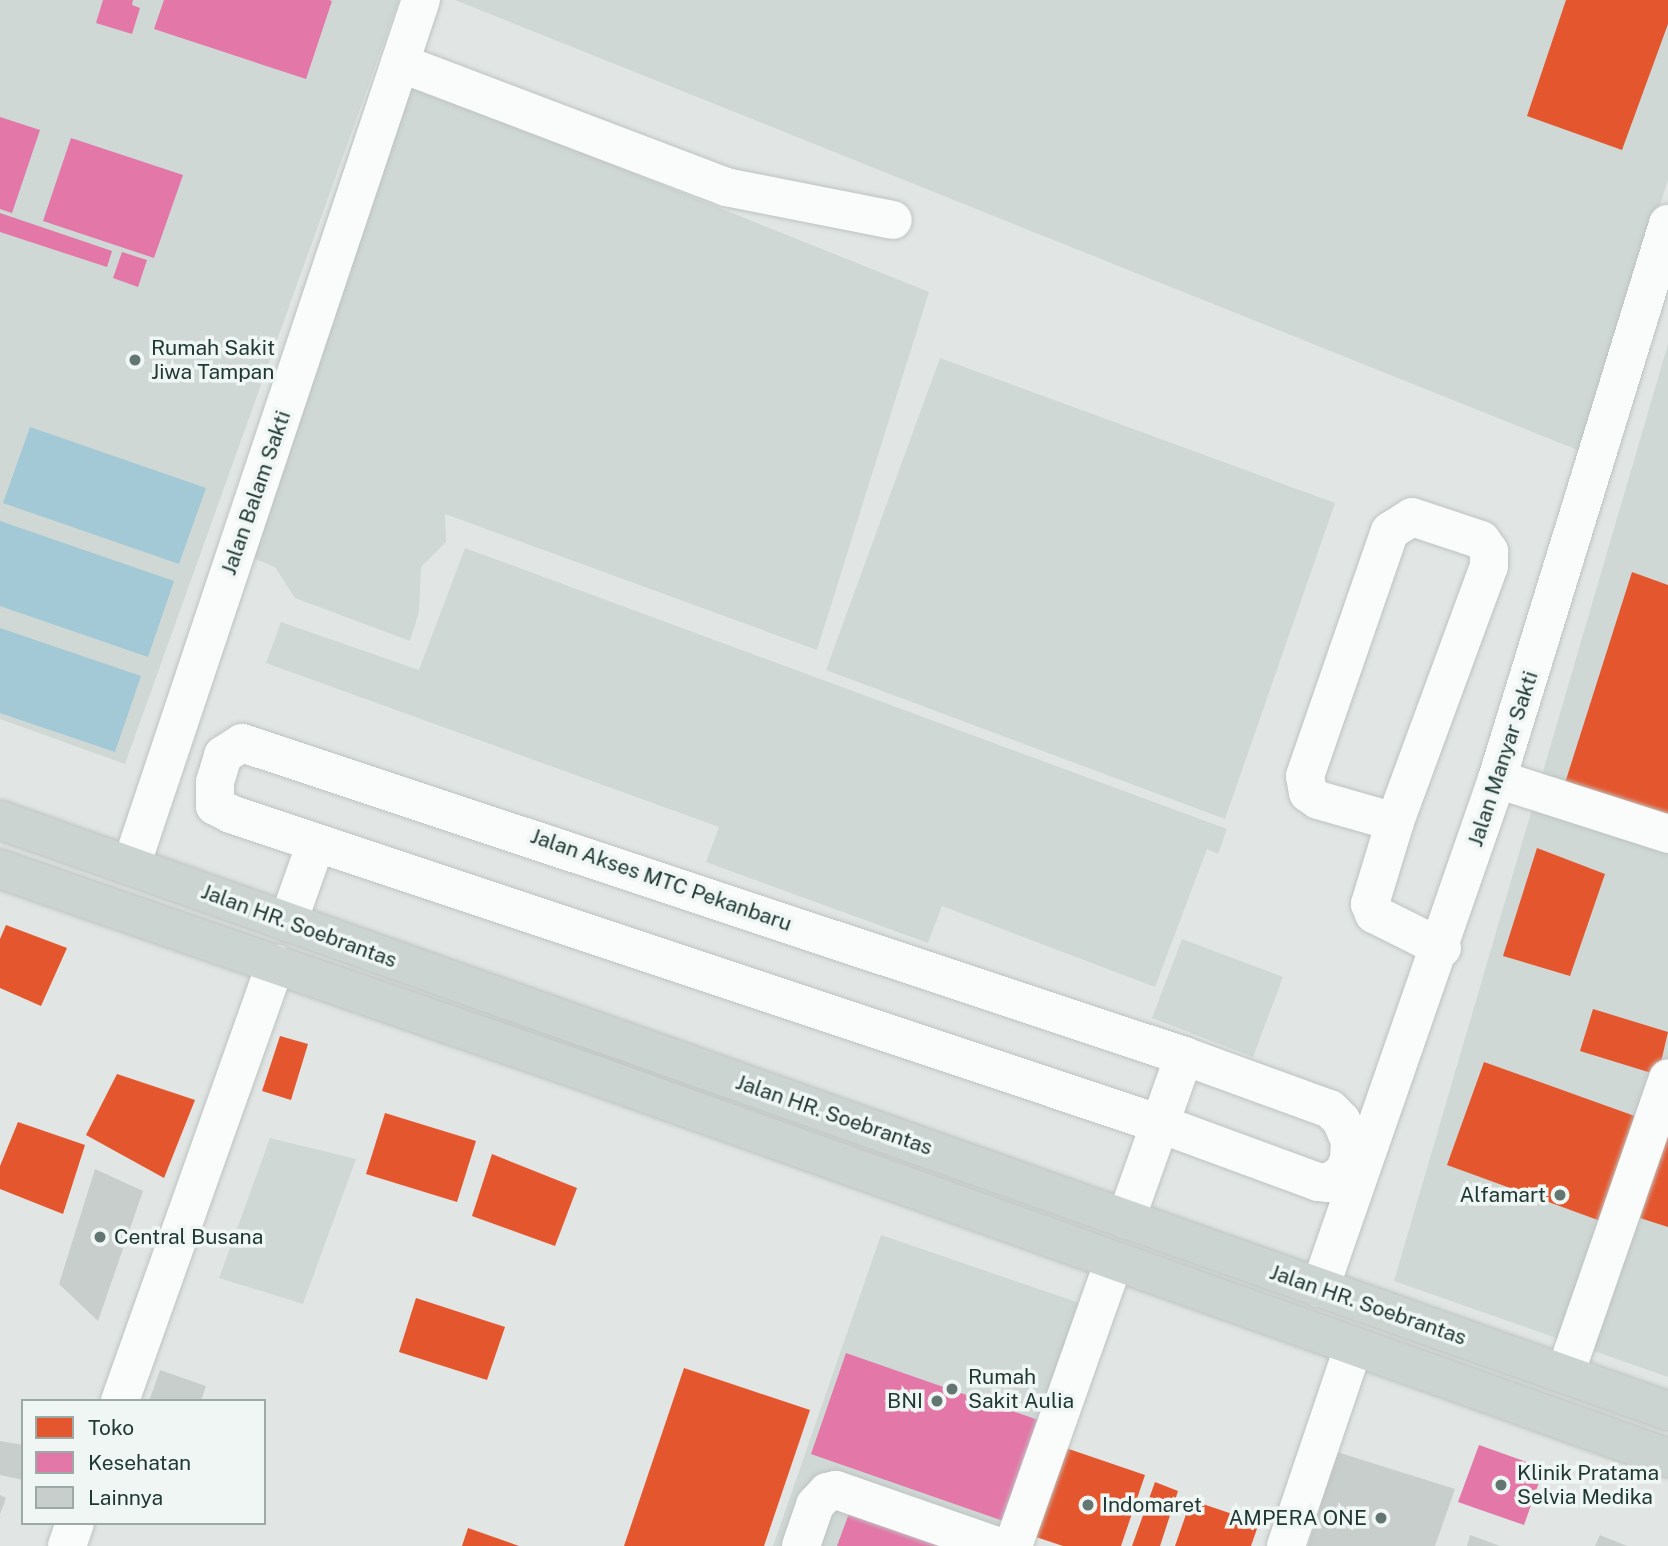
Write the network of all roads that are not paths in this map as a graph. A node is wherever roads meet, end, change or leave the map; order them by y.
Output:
1 (421, 0) edge
2 (400, 63) junction
3 (893, 220) dead end
4 (1668, 224) edge
5 (1497, 779) junction
6 (0, 820) edge
7 (1395, 822) junction
8 (1668, 834) edge
9 (316, 843) junction
10 (131, 866) junction
11 (0, 869) edge
12 (288, 922) junction
13 (1442, 947) junction
14 (276, 964) junction
15 (1184, 1056) junction
16 (1668, 1078) edge
17 (1160, 1124) junction
18 (1126, 1219) junction
19 (1113, 1263) junction
20 (1320, 1288) junction
21 (1353, 1348) junction
22 (1565, 1374) junction
23 (121, 1399) edge
24 (1668, 1411) edge
25 (1668, 1458) edge
26 (74, 1525) edge
27 (67, 1546) edge
28 (801, 1546) edge
29 (997, 1546) edge
30 (1013, 1546) edge
31 (1286, 1546) edge

1 - 2 street, Jalan Balam Sakti
2 - 3 street
2 - 10 street, Jalan Balam Sakti
4 - 5 street, Jalan Manyar Sakti
5 - 8 street
5 - 13 street, Jalan Manyar Sakti
6 - 10 main road, Jalan HR. Soebrantas
7 - 7 street
7 - 13 street
9 - 12 street
9 - 15 street, Jalan Akses MTC Pekanbaru
9 - 17 street, Jalan Akses MTC Pekanbaru
10 - 12 main road, Jalan HR. Soebrantas
11 - 14 main road, Jalan HR. Soebrantas
12 - 18 main road, Jalan HR. Soebrantas
13 - 20 street, Jalan Manyar Sakti
14 - 19 main road, Jalan HR. Soebrantas
14 - 23 street
15 - 17 street
15 - 17 street, Jalan Akses MTC Pekanbaru
16 - 22 street
17 - 18 street
18 - 20 main road, Jalan HR. Soebrantas
19 - 21 main road, Jalan HR. Soebrantas
19 - 30 street
20 - 22 main road, Jalan HR. Soebrantas
21 - 25 main road, Jalan HR. Soebrantas
21 - 31 street
22 - 24 main road, Jalan HR. Soebrantas
26 - 27 street
28 - 29 street

